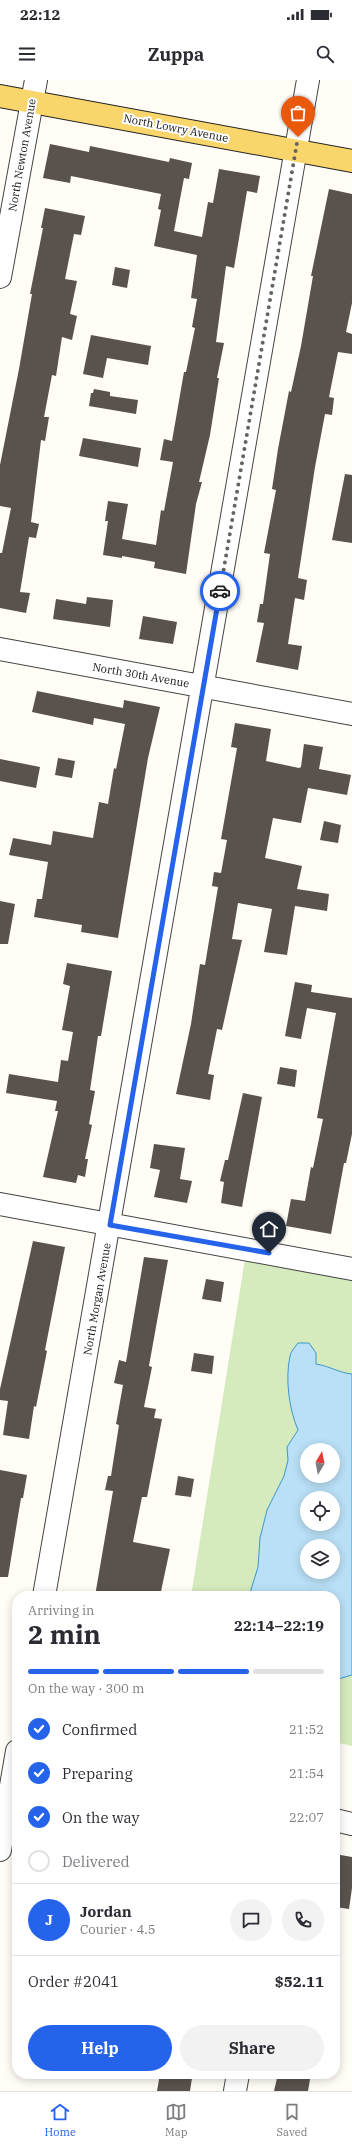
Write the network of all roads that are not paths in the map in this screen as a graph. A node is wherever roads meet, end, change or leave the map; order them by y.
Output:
1 (36, 80) edge
2 (308, 80) edge
3 (0, 96) edge
4 (32, 101) junction
5 (295, 150) junction
6 (352, 161) edge
7 (0, 277) edge
8 (0, 649) edge
9 (204, 686) junction
10 (352, 714) edge
11 (0, 1204) edge
12 (110, 1225) junction
13 (352, 1270) edge
14 (45, 1591) edge
15 (12, 1759) edge
16 (340, 1821) edge
17 (352, 1824) edge
18 (0, 1850) edge
19 (237, 2079) edge
20 (235, 2091) edge

1 - 4 street, North Newton Avenue
2 - 5 street, North Morgan Avenue
3 - 4 main road, North Lowry Avenue
4 - 5 main road, North Lowry Avenue
4 - 7 street, North Newton Avenue
5 - 6 main road, North Lowry Avenue
5 - 9 street, North Morgan Avenue
8 - 9 street, North 30th Avenue
9 - 10 street, North 30th Avenue
9 - 12 street, North Morgan Avenue
11 - 12 street
12 - 13 street
12 - 14 street, North Morgan Avenue
15 - 18 street
16 - 17 street
19 - 20 street

